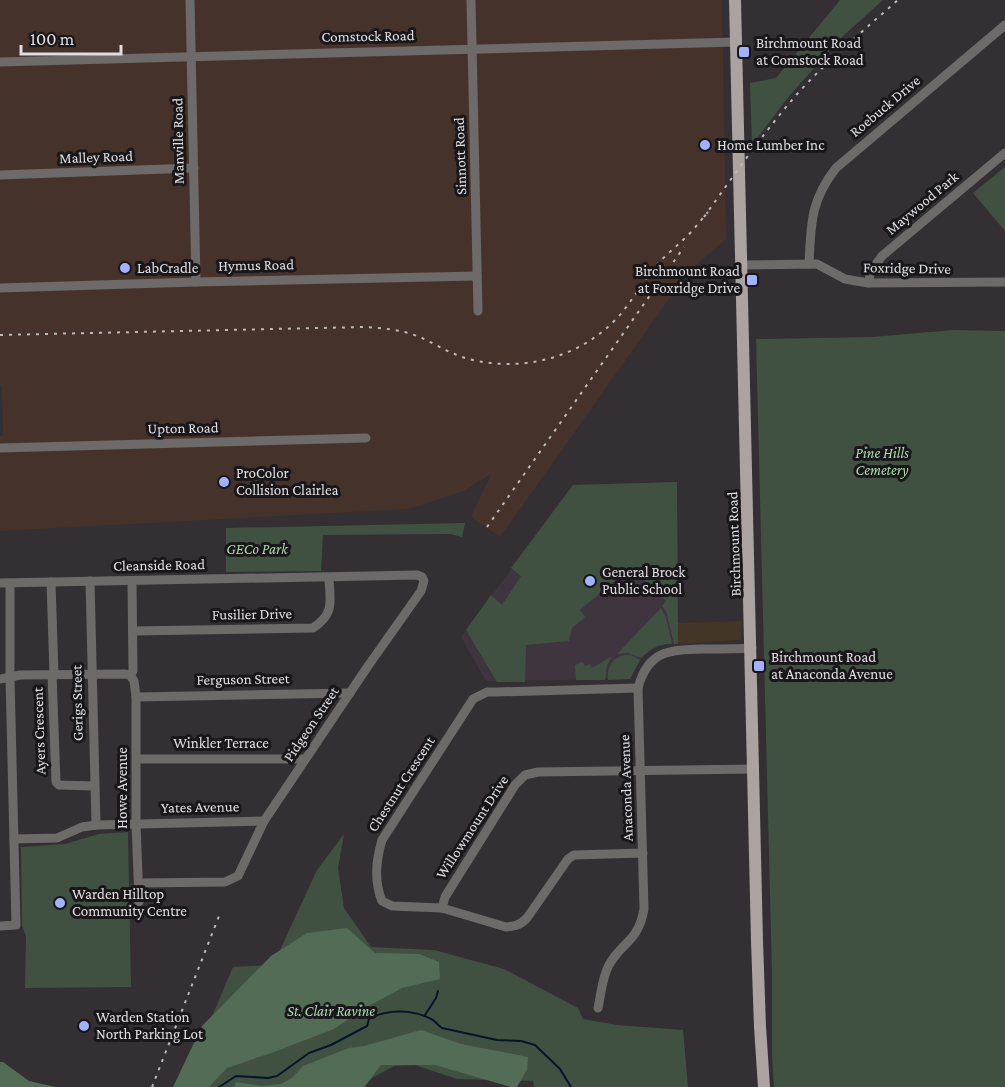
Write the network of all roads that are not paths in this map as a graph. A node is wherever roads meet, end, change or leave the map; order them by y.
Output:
1 (190, 0) edge
2 (471, 0) edge
3 (735, 0) edge
4 (1005, 25) edge
5 (736, 42) junction
6 (471, 48) junction
7 (191, 55) junction
8 (0, 62) edge
9 (1005, 153) edge
10 (194, 168) junction
11 (0, 175) edge
12 (809, 264) junction
13 (741, 265) junction
14 (477, 276) junction
15 (196, 282) junction
16 (1005, 282) edge
17 (868, 283) junction
18 (0, 288) edge
19 (478, 311) dead end
20 (366, 438) dead end
21 (0, 448) edge
22 (329, 578) junction
23 (90, 581) junction
24 (132, 581) junction
25 (51, 582) junction
26 (424, 582) joint
27 (5, 583) edge
28 (133, 631) junction
29 (752, 648) junction
30 (53, 674) junction
31 (91, 674) junction
32 (127, 674) junction
33 (5, 678) edge
34 (638, 688) junction
35 (350, 693) junction
36 (136, 697) junction
37 (137, 759) junction
38 (305, 759) junction
39 (754, 768) junction
40 (641, 770) junction
41 (94, 786) junction
42 (264, 821) junction
43 (136, 822) junction
44 (96, 825) junction
45 (14, 839) junction
46 (643, 853) junction
47 (139, 883) junction
48 (139, 902) dead end
49 (442, 908) junction
50 (0, 926) edge
51 (598, 1008) dead end
52 (764, 1087) edge

1 - 7 street, Manville Road
2 - 6 street, Sinnott Road
3 - 5 main road, Birchmount Road
4 - 12 street, Roebuck Drive
5 - 6 street, Comstock Road
5 - 13 main road, Birchmount Road
6 - 7 street, Comstock Road
6 - 14 street, Sinnott Road
7 - 8 street, Comstock Road
7 - 10 street, Manville Road
9 - 17 street, Maywood Park
10 - 11 street, Malley Road
10 - 15 street, Manville Road
12 - 13 street, Foxridge Drive
12 - 17 street, Foxridge Drive
13 - 29 main road, Birchmount Road
14 - 15 street, Hymus Road
14 - 19 street, Sinnott Road
15 - 18 street, Hymus Road
16 - 17 street, Foxridge Drive
20 - 21 street, Upton Road
22 - 24 street, Cleanside Road
22 - 26 street, Cleanside Road
22 - 28 street, Fusilier Drive
23 - 24 street, Cleanside Road
23 - 25 street, Cleanside Road
23 - 31 street, Gerigs Street
24 - 28 street, Howe Avenue
25 - 27 street, Cleanside Road
25 - 30 street, Ayers Crescent
26 - 35 street, Pidgeon Street
27 - 33 street
28 - 32 street, Howe Avenue
29 - 34 street, Anaconda Avenue
29 - 39 main road, Birchmount Road
30 - 31 street
30 - 33 street
30 - 41 street, Ayers Crescent
31 - 32 street
31 - 41 street, Gerigs Street
32 - 36 street, Howe Avenue
33 - 45 street
34 - 40 street, Anaconda Avenue
34 - 49 street, Chestnut Crescent
35 - 36 street, Ferguson Street
35 - 38 street, Pidgeon Street
36 - 37 street, Howe Avenue
37 - 38 street, Winkler Terrace
37 - 43 street, Howe Avenue
38 - 42 street, Pidgeon Street
39 - 40 street, Willowmount Drive
39 - 52 main road, Birchmount Road
40 - 46 street, Anaconda Avenue
40 - 49 street, Willowmount Drive
41 - 44 street, Gerigs Street
42 - 43 street, Yates Avenue
42 - 47 street, Pidgeon Street
43 - 44 street, Yates Avenue
43 - 47 street, Howe Avenue
44 - 45 street, Yates Avenue
45 - 50 street
46 - 49 street, Chestnut Crescent
46 - 51 street, Anaconda Avenue
47 - 48 street, Howe Avenue

